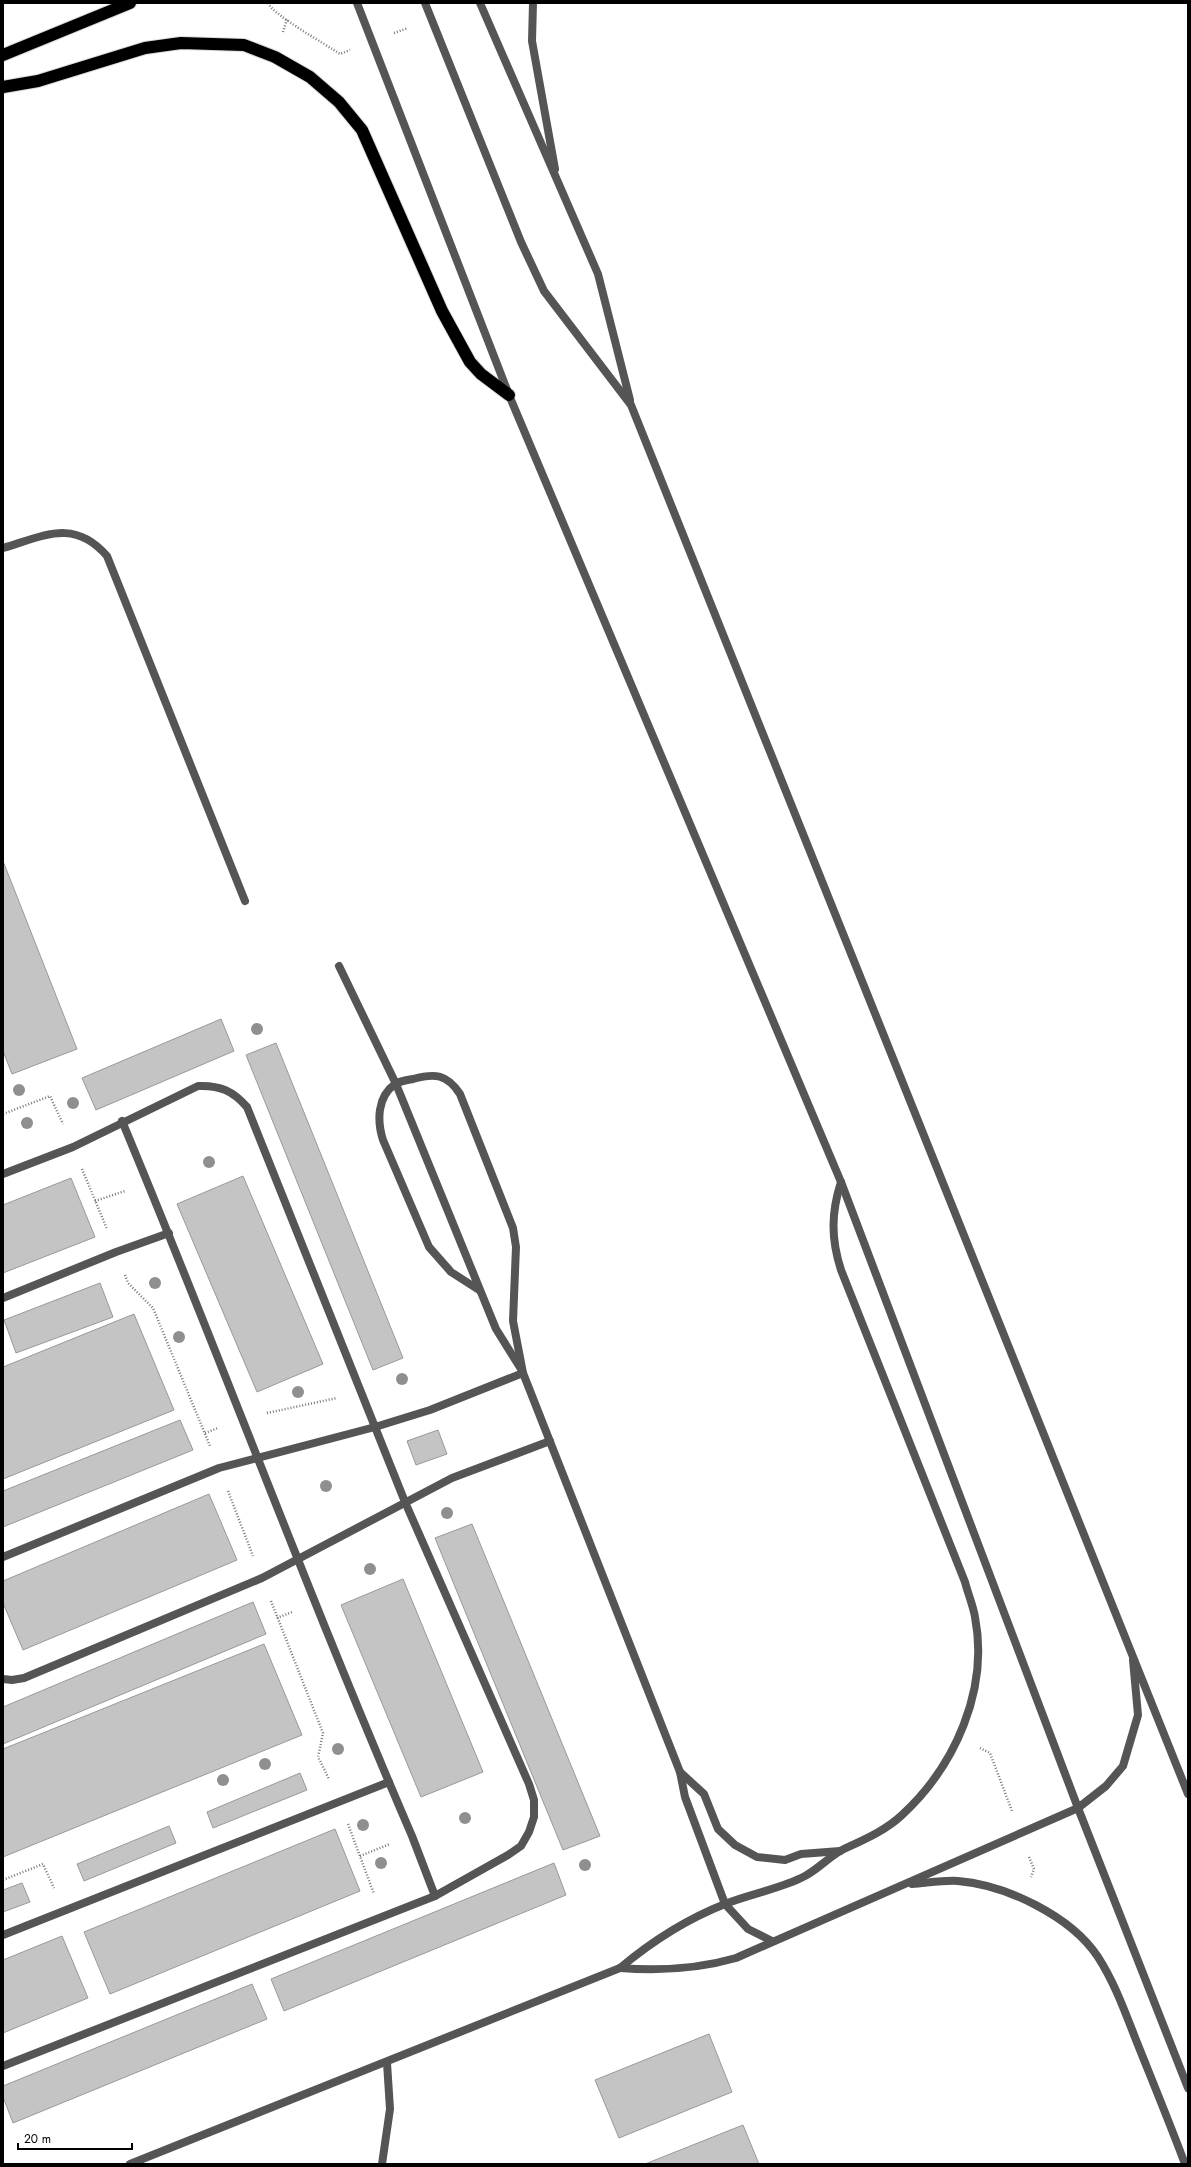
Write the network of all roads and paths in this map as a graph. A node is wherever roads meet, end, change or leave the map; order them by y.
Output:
1 (130, 3) edge
2 (357, 3) edge
3 (424, 3) edge
4 (480, 3) edge
5 (533, 3) edge
6 (3, 55) edge
7 (3, 87) edge
8 (557, 184) junction
9 (509, 395) junction
10 (631, 405) junction
11 (3, 548) edge
12 (245, 900) dead end
13 (339, 966) dead end
14 (396, 1084) junction
15 (3, 1114) edge
16 (122, 1121) junction
17 (73, 1146) junction
18 (3, 1174) edge
19 (841, 1182) junction
20 (148, 1183) junction
21 (95, 1201) junction
22 (169, 1233) junction
23 (116, 1252) junction
24 (479, 1290) junction
25 (3, 1298) edge
26 (523, 1373) junction
27 (360, 1393) junction
28 (242, 1418) junction
29 (376, 1427) junction
30 (205, 1433) junction
31 (550, 1441) junction
32 (257, 1458) junction
33 (219, 1468) junction
34 (405, 1502) junction
35 (3, 1557) edge
36 (299, 1560) junction
37 (262, 1578) junction
38 (1133, 1657) junction
39 (3, 1679) edge
40 (680, 1772) junction
41 (389, 1782) junction
42 (1188, 1794) edge
43 (339, 1801) junction
44 (1078, 1808) junction
45 (412, 1836) junction
46 (841, 1851) junction
47 (360, 1856) junction
48 (3, 1880) edge
49 (908, 1884) junction
50 (435, 1896) junction
51 (725, 1904) junction
52 (64, 1910) junction
53 (383, 1917) junction
54 (3, 1935) edge
55 (772, 1942) junction
56 (620, 1968) junction
57 (387, 2062) junction
58 (3, 2066) edge
59 (1188, 2088) edge
60 (130, 2164) edge
61 (382, 2164) edge
62 (1185, 2164) edge

1 - 6 highway
2 - 9 street
3 - 10 street
4 - 8 street
5 - 8 street
7 - 9 highway
8 - 10 street
9 - 19 street
10 - 38 street
11 - 12 street
13 - 14 street
14 - 24 street
14 - 24 street
14 - 26 street
15 - 17 path
16 - 17 street
16 - 20 street
16 - 27 street
17 - 18 street
17 - 21 path
19 - 44 street
19 - 46 street
20 - 21 path
20 - 22 street
21 - 23 path
22 - 23 street
22 - 28 street
23 - 25 street
23 - 30 path
24 - 26 street
26 - 29 street
26 - 31 street
27 - 28 path
27 - 29 street
28 - 30 path
28 - 32 street
29 - 32 street
29 - 34 street
30 - 33 path
31 - 34 street
31 - 40 street
32 - 33 street
32 - 36 street
33 - 35 street
33 - 37 path
34 - 36 street
34 - 50 street
36 - 37 street
36 - 41 street
37 - 39 street
37 - 43 path
38 - 42 street
38 - 44 street
40 - 46 street
40 - 51 street
41 - 43 street
41 - 45 street
43 - 47 path
43 - 52 street
44 - 49 street
44 - 59 street
45 - 47 path
45 - 50 street
46 - 51 street
47 - 53 path
48 - 52 path
49 - 55 street
49 - 62 street
50 - 53 street
51 - 55 street
51 - 56 street
52 - 54 street
53 - 58 street
55 - 56 street
56 - 57 street
57 - 60 street
57 - 61 street

